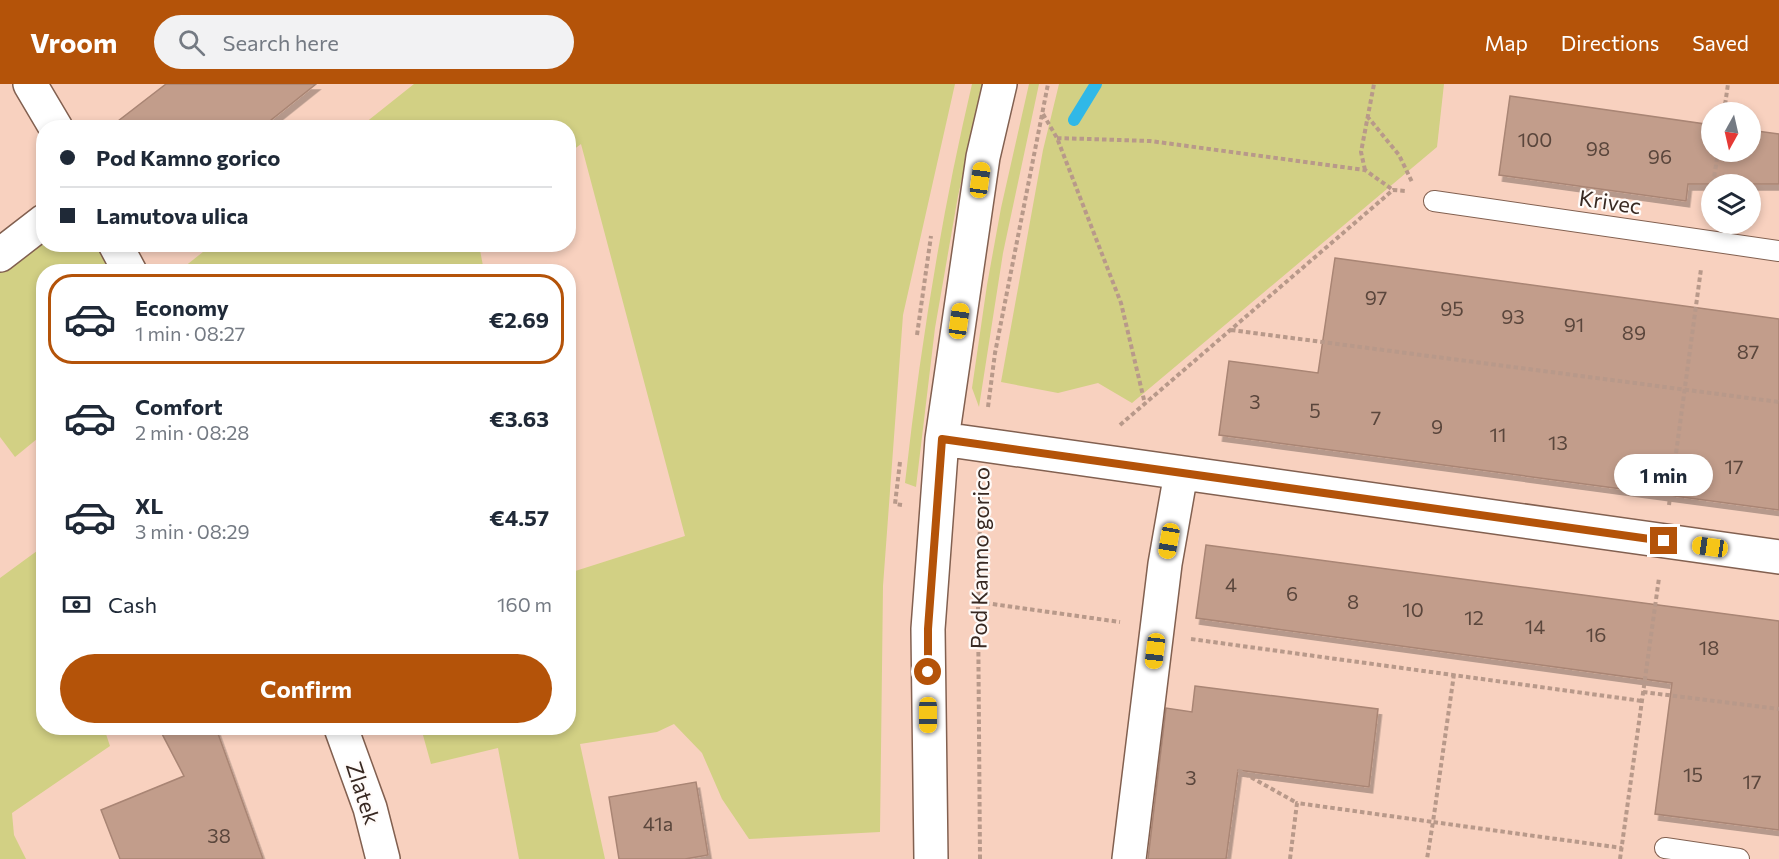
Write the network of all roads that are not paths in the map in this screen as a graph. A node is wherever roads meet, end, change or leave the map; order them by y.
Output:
1 (30, 84) edge
2 (1000, 84) edge
3 (51, 120) edge
4 (1434, 201) dead end
5 (36, 227) edge
6 (1779, 251) edge
7 (0, 255) edge
8 (942, 439) junction
9 (1181, 473) junction
10 (1779, 557) edge
11 (344, 735) edge
12 (1665, 848) dead end
13 (383, 859) edge
14 (931, 859) edge
15 (1129, 859) edge
16 (1740, 859) edge

1 - 3 street
2 - 8 street, Pod Kamno gorico
4 - 6 lane, Krivec
5 - 7 street
8 - 9 street
8 - 14 street, Pod Kamno gorico
9 - 10 street
9 - 15 street
11 - 13 street, Zlatek
12 - 16 lane

